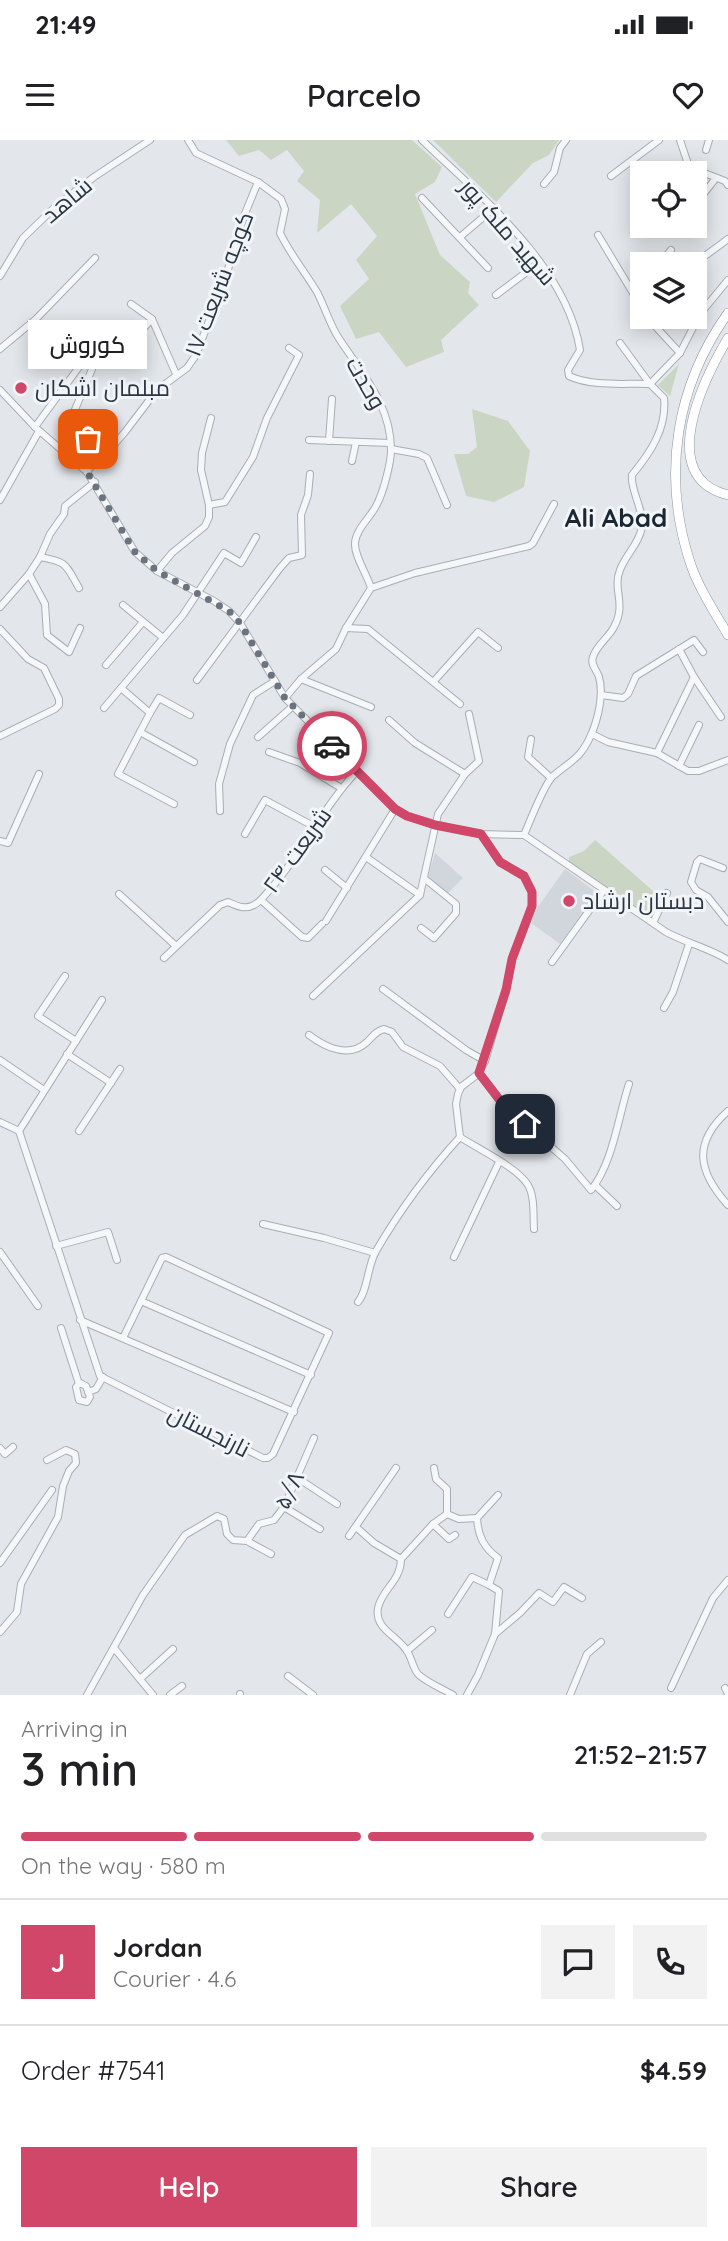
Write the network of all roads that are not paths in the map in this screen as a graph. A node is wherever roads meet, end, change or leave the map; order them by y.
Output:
1 (150, 140) edge
2 (188, 140) edge
3 (422, 140) edge
4 (566, 140) edge
5 (659, 140) edge
6 (680, 140) edge
7 (709, 140) edge
8 (706, 150) dead end
9 (728, 173) edge
10 (611, 176) dead end
11 (716, 178) junction
12 (258, 182) junction
13 (726, 183) edge
14 (544, 184) dead end
15 (707, 189) edge
16 (422, 198) dead end
17 (494, 208) junction
18 (598, 235) dead end
19 (460, 237) junction
20 (728, 239) edge
21 (707, 254) edge
22 (95, 258) dead end
23 (540, 262) junction
24 (488, 268) dead end
25 (0, 276) edge
26 (728, 280) edge
27 (630, 288) edge
28 (496, 295) dead end
29 (131, 304) dead end
30 (728, 313) edge
31 (152, 318) junction
32 (658, 329) edge
33 (728, 338) edge
34 (620, 343) dead end
35 (128, 345) dead end
36 (289, 348) dead end
37 (0, 349) edge
38 (100, 350) dead end
39 (680, 354) junction
40 (79, 368) dead end
41 (176, 374) junction
42 (650, 384) junction
43 (0, 390) edge
44 (332, 399) dead end
45 (212, 418) dead end
46 (37, 429) junction
47 (309, 440) dead end
48 (329, 441) junction
49 (356, 442) junction
50 (391, 446) junction
51 (103, 451) junction
52 (352, 461) dead end
53 (87, 472) junction
54 (310, 474) dead end
55 (95, 482) junction
56 (3, 488) edge
57 (728, 495) edge
58 (0, 500) edge
59 (554, 504) dead end
60 (209, 505) junction
61 (447, 505) dead end
62 (256, 537) dead end
63 (40, 557) junction
64 (157, 571) junction
65 (29, 574) junction
66 (79, 588) dead end
67 (371, 588) junction
68 (197, 592) junction
69 (123, 605) dead end
70 (0, 607) edge
71 (143, 622) junction
72 (240, 623) junction
73 (80, 628) dead end
74 (346, 628) junction
75 (0, 629) edge
76 (728, 635) edge
77 (162, 637) junction
78 (498, 648) dead end
79 (679, 649) junction
80 (703, 652) dead end
81 (106, 665) dead end
82 (694, 677) junction
83 (301, 679) junction
84 (197, 680) dead end
85 (275, 681) junction
86 (434, 681) junction
87 (121, 688) junction
88 (601, 695) junction
89 (285, 698) junction
90 (460, 704) dead end
91 (293, 706) junction
92 (371, 707) dead end
93 (104, 708) dead end
94 (150, 713) junction
95 (469, 714) dead end
96 (190, 715) dead end
97 (721, 718) dead end
98 (390, 720) dead end
99 (699, 725) dead end
100 (140, 732) junction
101 (592, 734) junction
102 (0, 736) edge
103 (258, 737) dead end
104 (531, 739) dead end
105 (269, 752) dead end
106 (657, 753) junction
107 (728, 760) edge
108 (194, 762) dead end
109 (678, 766) junction
110 (357, 771) junction
111 (39, 774) dead end
112 (465, 774) junction
113 (551, 778) junction
114 (341, 788) junction
115 (174, 804) dead end
116 (395, 809) junction
117 (219, 811) dead end
118 (435, 825) junction
119 (315, 827) junction
120 (245, 834) dead end
121 (481, 834) junction
122 (523, 835) junction
123 (0, 841) edge
124 (366, 857) junction
125 (723, 868) dead end
126 (325, 870) dead end
127 (425, 879) junction
128 (347, 888) junction
129 (604, 890) junction
130 (667, 893) dead end
131 (118, 894) dead end
132 (420, 895) junction
133 (261, 900) junction
134 (728, 922) edge
135 (653, 923) junction
136 (421, 928) dead end
137 (688, 944) junction
138 (176, 946) junction
139 (164, 958) dead end
140 (728, 960) edge
141 (552, 961) dead end
142 (65, 976) dead end
143 (383, 989) dead end
144 (313, 996) dead end
145 (102, 1000) dead end
146 (664, 1008) dead end
147 (309, 1035) dead end
148 (75, 1041) junction
149 (67, 1054) junction
150 (0, 1060) edge
151 (485, 1061) junction
152 (120, 1069) dead end
153 (479, 1073) junction
154 (111, 1083) junction
155 (629, 1084) dead end
156 (460, 1089) junction
157 (44, 1090) junction
158 (728, 1111) edge
159 (0, 1122) edge
160 (19, 1131) junction
161 (79, 1131) dead end
162 (460, 1137) junction
163 (499, 1162) junction
164 (595, 1185) junction
165 (728, 1205) edge
166 (617, 1206) dead end
167 (263, 1224) dead end
168 (534, 1229) dead end
169 (56, 1246) junction
170 (0, 1252) edge
171 (375, 1253) junction
172 (454, 1257) dead end
173 (117, 1260) dead end
174 (142, 1301) junction
175 (358, 1302) dead end
176 (38, 1306) dead end
177 (80, 1320) junction
178 (61, 1328) dead end
179 (123, 1338) junction
180 (311, 1375) junction
181 (102, 1377) junction
182 (79, 1384) junction
183 (88, 1392) junction
184 (293, 1412) junction
185 (314, 1438) dead end
186 (13, 1447) dead end
187 (0, 1448) edge
188 (47, 1460) dead end
189 (396, 1468) dead end
190 (434, 1468) dead end
191 (296, 1477) junction
192 (52, 1490) dead end
193 (498, 1495) dead end
194 (337, 1504) dead end
195 (284, 1507) junction
196 (447, 1514) junction
197 (477, 1518) junction
198 (433, 1524) junction
199 (356, 1527) junction
200 (320, 1529) dead end
201 (455, 1535) dead end
202 (349, 1536) dead end
203 (247, 1541) junction
204 (271, 1555) dead end
205 (401, 1559) junction
206 (0, 1563) edge
207 (728, 1580) edge
208 (489, 1585) junction
209 (582, 1598) dead end
210 (448, 1614) dead end
211 (432, 1630) dead end
212 (0, 1632) edge
213 (495, 1634) junction
214 (601, 1642) dead end
215 (114, 1648) junction
216 (173, 1649) dead end
217 (407, 1651) junction
218 (288, 1676) dead end
219 (140, 1679) junction
220 (182, 1686) dead end
221 (671, 1688) dead end
222 (87, 1695) edge
223 (153, 1695) edge
224 (170, 1695) edge
225 (313, 1695) edge
226 (453, 1695) edge
227 (467, 1695) edge
228 (570, 1695) edge

1 - 25 street, شاهد
2 - 12 street
3 - 17 street, شهید ملک پور
4 - 14 street
5 - 10 street
6 - 11 street
7 - 8 street
9 - 13 street
11 - 13 street
11 - 15 street
12 - 41 street, کوچه شریعت ۱۷
12 - 50 street, وحدت
16 - 19 street
17 - 19 street
17 - 23 street, شهید ملک پور
18 - 27 street
19 - 24 street
20 - 21 street
22 - 37 street
23 - 28 street
23 - 42 street, شهید ملک پور
26 - 39 street
29 - 31 street
30 - 76 highway
31 - 35 street
31 - 41 street
32 - 39 street
33 - 57 highway
34 - 42 street
36 - 60 street
38 - 51 street
39 - 42 street
40 - 46 street
41 - 51 street, کوچه شریعت ۱۷
42 - 88 street
43 - 46 street
44 - 48 street
45 - 60 street
46 - 53 street
46 - 56 street
47 - 48 street
48 - 49 street
49 - 50 street
49 - 52 street
50 - 61 street
50 - 67 street, وحدت
51 - 53 street, کوچه شریعت ۱۷
53 - 55 street
54 - 72 street
55 - 63 street
55 - 64 street
56 - 58 street
59 - 67 street
60 - 64 street
62 - 68 street
63 - 65 street
63 - 66 street
64 - 68 street
65 - 70 street
65 - 73 street
67 - 74 street
68 - 72 street
68 - 77 street
69 - 71 street
71 - 77 street
71 - 81 street
72 - 84 street
72 - 85 street
74 - 83 street
74 - 86 street
75 - 102 street
77 - 87 street
78 - 86 street
79 - 80 street
79 - 82 street
79 - 88 street
82 - 97 street
82 - 106 street
83 - 89 street
83 - 92 street
85 - 89 street
85 - 117 street
86 - 90 street
87 - 93 street
87 - 94 street
88 - 101 street
89 - 91 street
91 - 103 street
91 - 110 street
94 - 96 street
94 - 100 street
95 - 112 street
98 - 112 street
99 - 109 street
100 - 108 street
100 - 115 street
101 - 106 street
101 - 113 street
104 - 113 street
105 - 114 street
106 - 109 street
107 - 109 street
110 - 114 street, شریعت ۲۴
110 - 116 street
111 - 123 street
112 - 118 street
113 - 122 street
114 - 119 street, شریعت ۲۴
116 - 118 street
116 - 124 street
118 - 121 street
118 - 127 street
119 - 120 street
119 - 133 street, شریعت ۲۴
121 - 122 street
121 - 151 street
122 - 129 street
124 - 128 street
124 - 132 street
125 - 134 street
126 - 128 street
127 - 132 street
127 - 136 street
128 - 133 street
129 - 135 street
129 - 141 street
130 - 135 street
131 - 138 street
132 - 144 street
133 - 138 street, شریعت ۲۴
135 - 137 street
137 - 140 street
137 - 146 street
138 - 139 street, شریعت ۲۴
142 - 148 street
143 - 151 street
145 - 148 street
147 - 156 street
148 - 149 street
149 - 154 street
149 - 157 street
150 - 157 street
151 - 153 street
152 - 154 street
153 - 156 street
153 - 164 street
154 - 161 street
155 - 164 street
156 - 162 street
157 - 160 street
158 - 165 street
159 - 160 street
160 - 169 street
162 - 163 street
162 - 171 street
163 - 168 street
163 - 172 street
164 - 166 street
167 - 171 street
169 - 173 street
169 - 177 street
170 - 176 street
171 - 175 street
174 - 179 street
174 - 180 street
174 - 180 street, نارنجستان
177 - 179 street
177 - 181 street
178 - 182 street
179 - 184 street
180 - 184 street, نارنجستان
181 - 183 street
181 - 184 street, نارنجستان
182 - 183 street
182 - 183 street
185 - 191 street, ۵/۸
186 - 187 street
188 - 212 street
189 - 199 street
190 - 196 street
191 - 194 street
191 - 195 street, ۵/۸
192 - 206 street
193 - 197 street
195 - 200 street
195 - 203 street, ۵/۸
196 - 197 street
196 - 198 street
197 - 208 street
198 - 201 street
198 - 205 street
199 - 202 street
199 - 205 street
203 - 204 street
203 - 215 street
205 - 217 street
207 - 221 street
208 - 210 street
208 - 213 street
209 - 213 street
211 - 217 street
213 - 227 street
214 - 228 street
215 - 219 street
215 - 222 street
216 - 219 street
217 - 226 street
218 - 225 street
219 - 223 street
220 - 224 street

